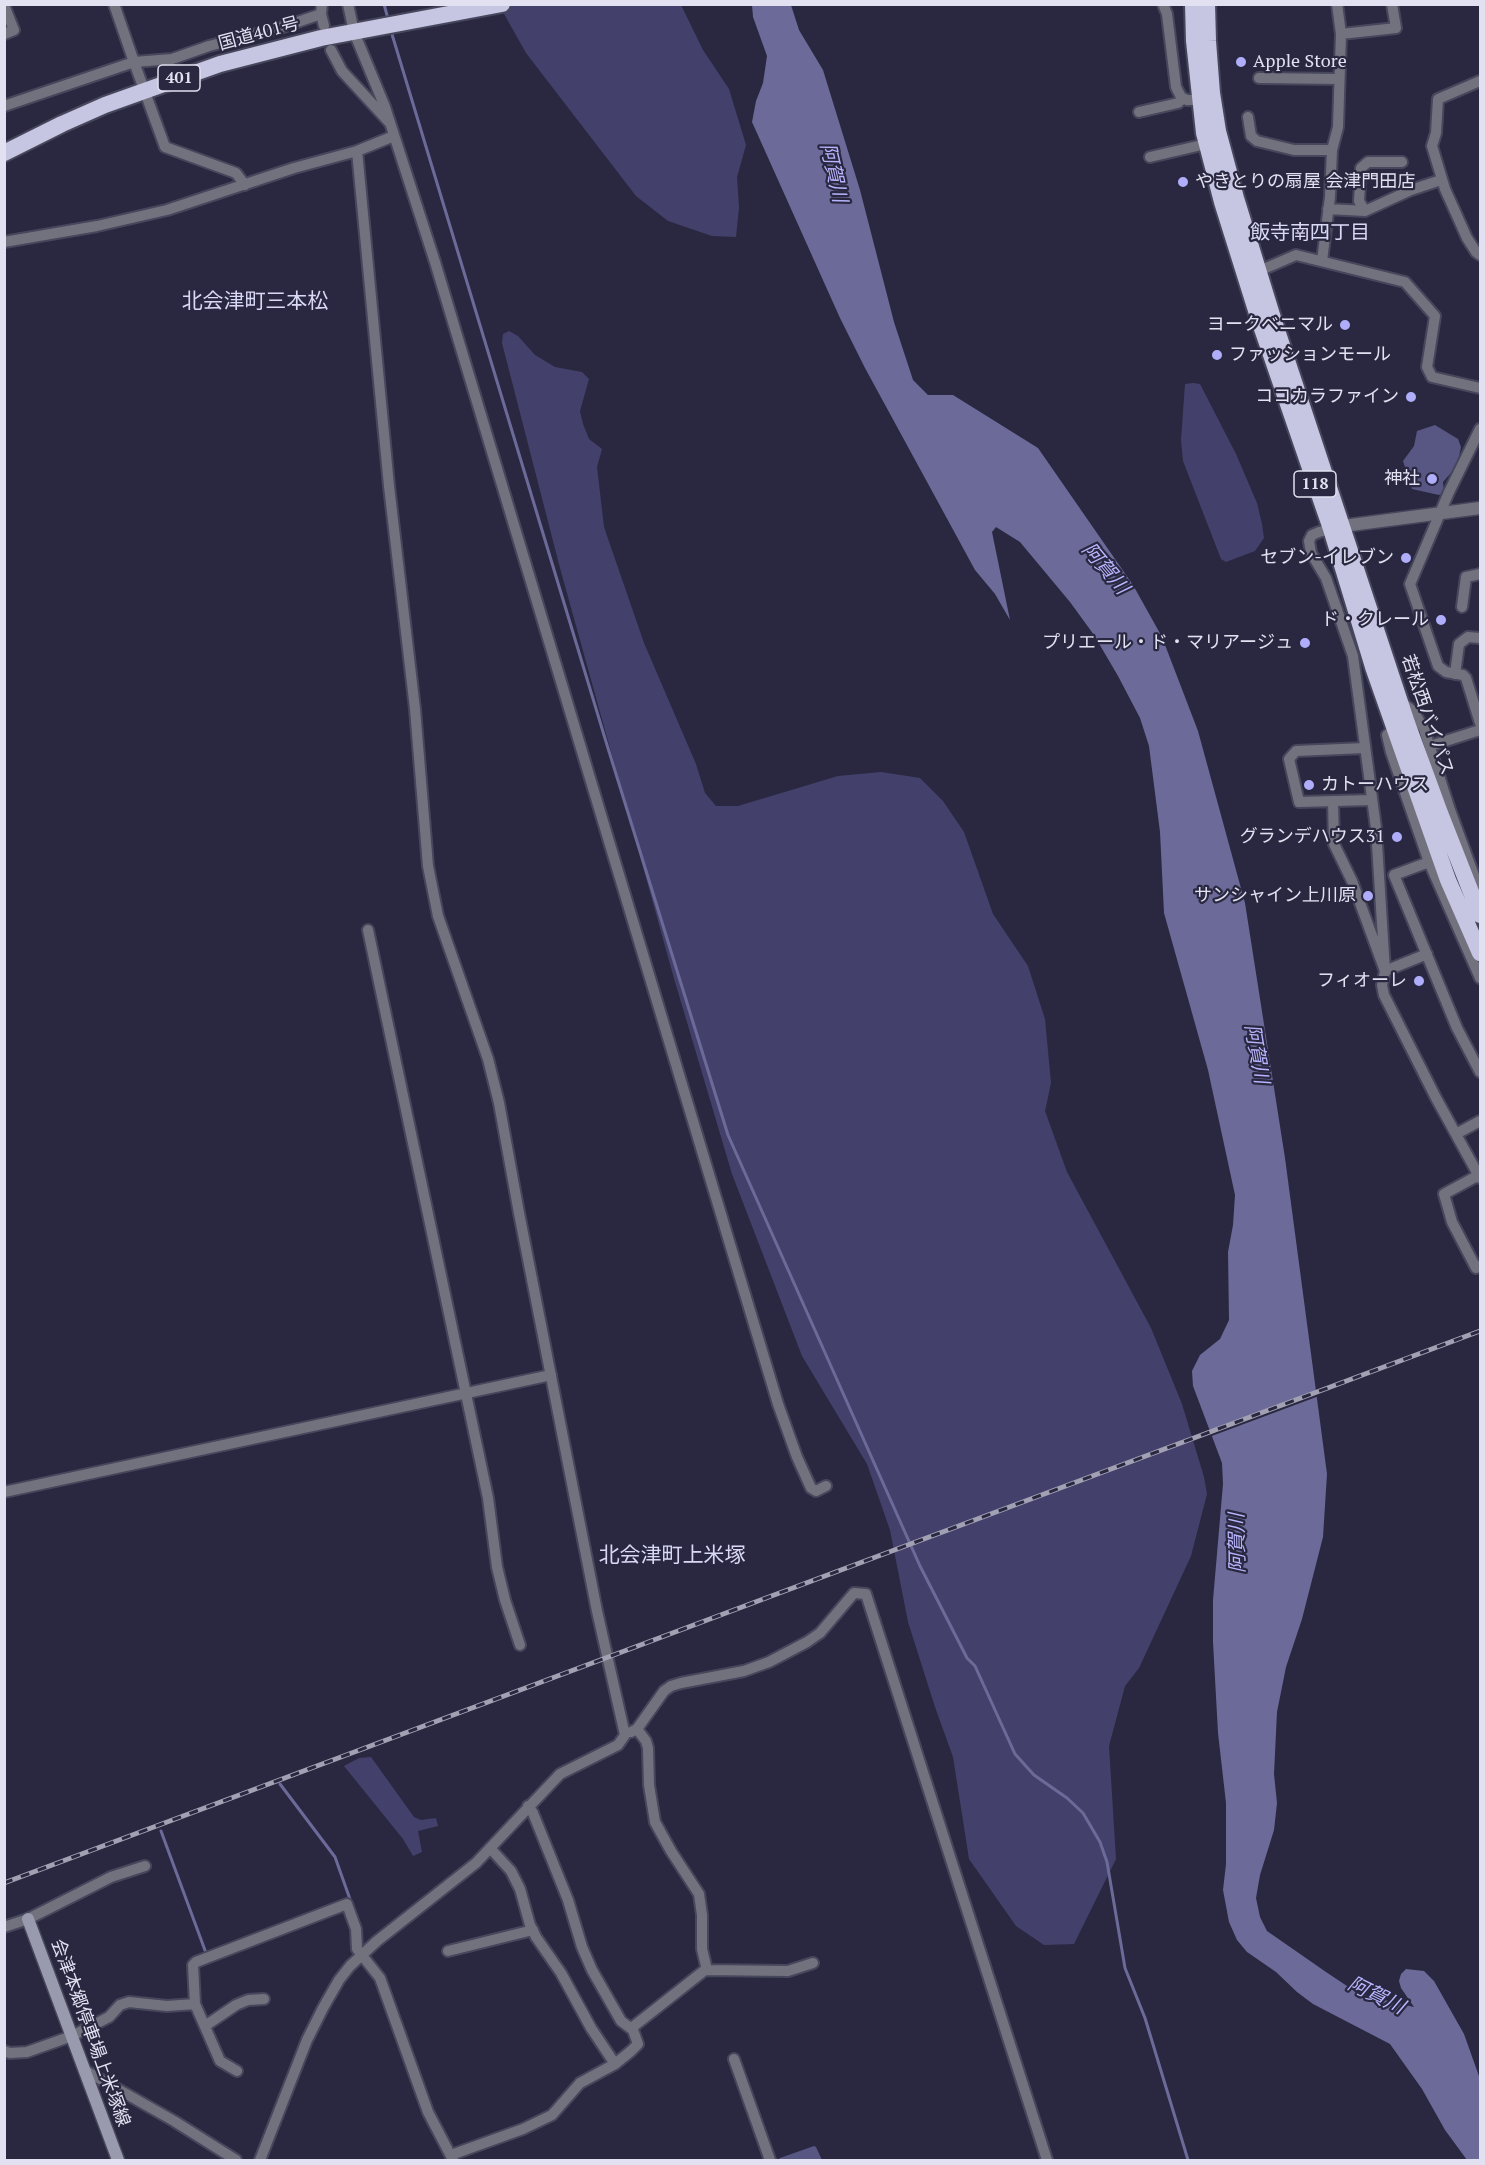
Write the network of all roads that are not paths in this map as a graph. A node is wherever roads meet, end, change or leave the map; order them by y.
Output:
1 (114, 4) edge
2 (348, 4) edge
3 (502, 4) edge
4 (1163, 4) edge
5 (1193, 4) edge
6 (1208, 4) edge
7 (1337, 4) edge
8 (1392, 4) edge
9 (4, 5) edge
10 (321, 9) edge
11 (324, 26) dead end
12 (359, 31) junction
13 (4, 34) edge
14 (1341, 34) junction
15 (331, 50) dead end
16 (134, 62) junction
17 (1259, 78) dead end
18 (1339, 79) junction
19 (1480, 81) edge
20 (144, 90) junction
21 (1191, 99) junction
22 (4, 106) edge
23 (1140, 112) dead end
24 (1248, 117) dead end
25 (390, 122) junction
26 (394, 136) junction
27 (1206, 144) junction
28 (1332, 150) junction
29 (357, 151) junction
30 (4, 153) edge
31 (1150, 157) dead end
32 (1402, 162) dead end
33 (1441, 180) junction
34 (245, 185) junction
35 (1328, 209) junction
36 (1365, 212) junction
37 (4, 242) edge
38 (1480, 255) edge
39 (1322, 261) junction
40 (1259, 271) junction
41 (1480, 388) edge
42 (1480, 429) edge
43 (1480, 508) edge
44 (1439, 514) junction
45 (1337, 528) junction
46 (1480, 574) edge
47 (1462, 608) dead end
48 (1480, 638) edge
49 (1455, 674) junction
50 (1400, 700) junction
51 (1480, 723) edge
52 (1396, 728) junction
53 (1480, 730) edge
54 (1430, 746) junction
55 (1365, 748) junction
56 (1371, 800) junction
57 (1333, 801) junction
58 (1429, 862) junction
59 (1394, 874) junction
60 (1379, 878) junction
61 (1480, 892) edge
62 (1480, 915) edge
63 (369, 930) dead end
64 (1480, 953) edge
65 (1427, 954) junction
66 (1385, 971) junction
67 (1480, 978) edge
68 (1480, 1072) edge
69 (1480, 1121) edge
70 (1456, 1134) junction
71 (1480, 1177) edge
72 (1480, 1266) edge
73 (551, 1375) junction
74 (467, 1393) junction
75 (826, 1486) dead end
76 (4, 1492) edge
77 (520, 1645) dead end
78 (637, 1729) junction
79 (625, 1735) junction
80 (528, 1806) junction
81 (490, 1848) junction
82 (145, 1866) dead end
83 (28, 1919) junction
84 (4, 1927) edge
85 (533, 1930) junction
86 (448, 1951) dead end
87 (361, 1957) junction
88 (813, 1963) dead end
89 (707, 1970) junction
90 (264, 1999) dead end
91 (195, 2004) junction
92 (205, 2026) junction
93 (633, 2030) junction
94 (72, 2036) junction
95 (4, 2051) edge
96 (734, 2059) dead end
97 (615, 2064) junction
98 (86, 2071) junction
99 (237, 2071) dead end
100 (452, 2158) edge
101 (766, 2159) edge
102 (118, 2160) edge
103 (236, 2160) edge
104 (260, 2160) edge
105 (1047, 2160) edge

1 - 16 street
2 - 12 street
3 - 12 highway, 国道401号 / 401
4 - 21 street
5 - 21 highway, 若松西バイパス / 118
6 - 40 highway, 若松西バイパス / 118
7 - 14 street
8 - 14 street
9 - 13 street
10 - 11 street
10 - 16 street
12 - 20 highway, 国道401号 / 401
12 - 25 street
14 - 18 street
15 - 25 street
16 - 20 street
16 - 22 street
17 - 18 street
18 - 28 street
19 - 33 street
20 - 30 highway, 国道401号 / 401
20 - 34 street
21 - 23 street
21 - 27 highway, 若松西バイパス / 118
24 - 28 street
25 - 26 street
26 - 29 street
26 - 75 street
27 - 31 street
27 - 45 highway, 若松西バイパス / 118
28 - 35 street
29 - 34 street
29 - 73 street
32 - 36 street
33 - 36 street
33 - 38 street
34 - 37 street
35 - 36 street
35 - 39 street
39 - 40 street
39 - 41 street
40 - 45 highway, 若松西バイパス / 118
42 - 44 street
43 - 44 street
44 - 45 street
44 - 49 street
45 - 50 highway, 若松西バイパス / 118
45 - 52 highway, 若松西バイパス / 118
45 - 55 street
46 - 47 street
48 - 49 street
49 - 51 street
50 - 54 street
50 - 62 highway, 若松西バイパス / 118
52 - 58 street
52 - 64 highway, 若松西バイパス / 118
53 - 54 street
54 - 61 street
55 - 56 street
55 - 57 street
56 - 57 street
56 - 60 street
57 - 66 street
58 - 59 street
58 - 67 street
59 - 60 street
59 - 65 street
60 - 66 street
63 - 74 street
65 - 66 street
65 - 68 street
66 - 70 street
69 - 70 street
70 - 71 street
71 - 72 street
73 - 74 street
73 - 79 street
74 - 76 street
74 - 77 street
78 - 79 street
78 - 89 street
78 - 105 street
79 - 80 street
80 - 81 street
80 - 93 street
81 - 85 street
81 - 87 street
82 - 83 street
83 - 84 street
83 - 94 main road, 会津本郷停車場上米塚線
85 - 86 street
85 - 97 street
87 - 91 street
87 - 100 street
87 - 104 street
88 - 89 street
89 - 93 street
90 - 92 street
91 - 92 street
91 - 94 street
92 - 99 street
93 - 97 street
94 - 95 street
94 - 98 main road, 会津本郷停車場上米塚線
96 - 101 street
97 - 100 street
98 - 102 main road, 会津本郷停車場上米塚線
98 - 103 street

